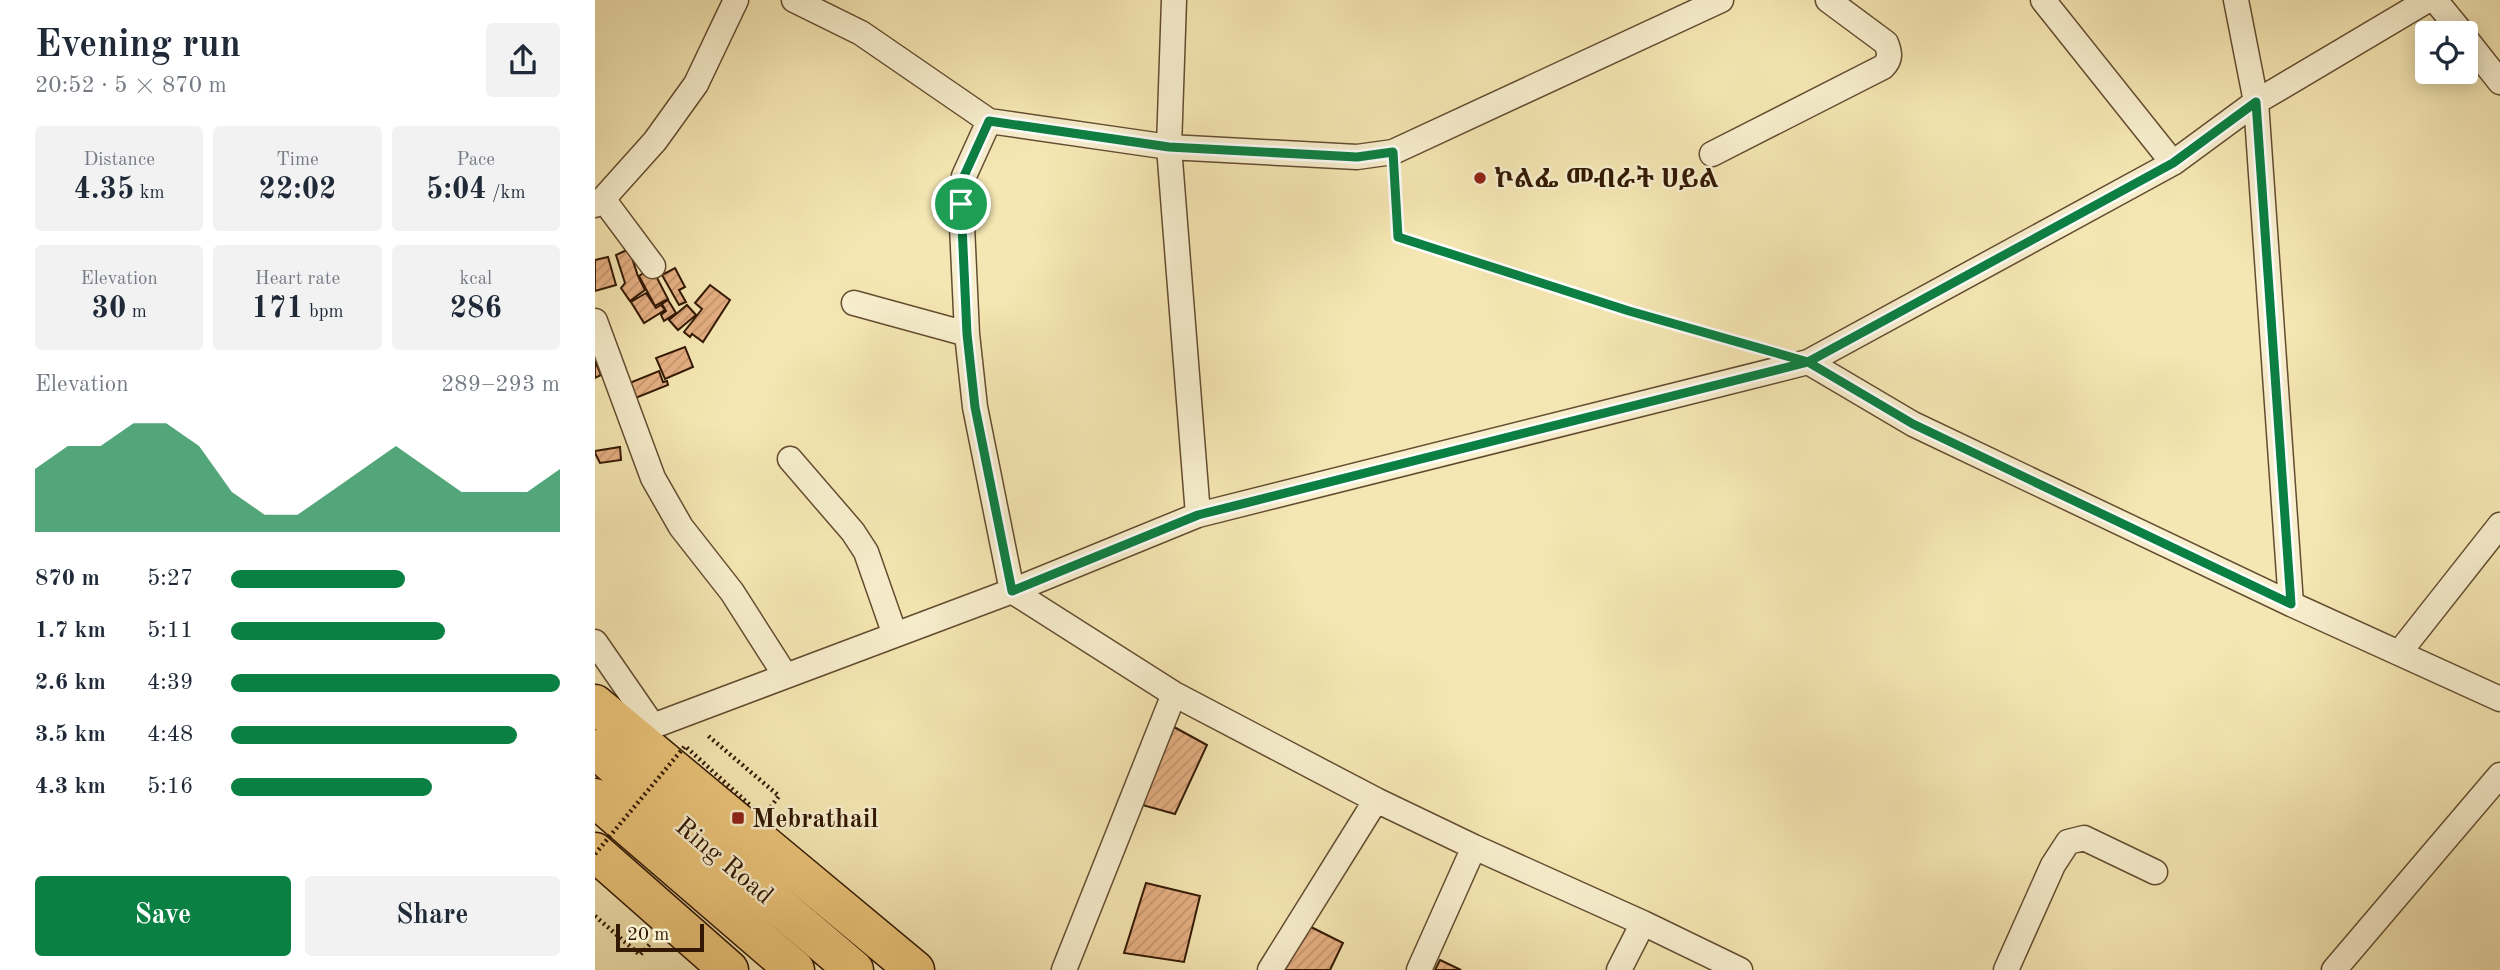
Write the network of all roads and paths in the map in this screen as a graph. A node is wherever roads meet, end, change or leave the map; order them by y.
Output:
1 (736, 0) edge
2 (794, 0) edge
3 (1174, 0) edge
4 (1721, 0) edge
5 (1828, 0) edge
6 (2043, 0) edge
7 (2237, 0) edge
8 (2428, 0) edge
9 (2435, 0) edge
10 (2452, 21) edge
11 (2478, 54) edge
12 (2500, 82) edge
13 (2256, 102) junction
14 (989, 121) junction
15 (1169, 147) junction
16 (1393, 152) junction
17 (1712, 154) dead end
18 (2173, 163) junction
19 (599, 202) edge
20 (653, 266) dead end
21 (854, 303) dead end
22 (595, 321) edge
23 (967, 334) junction
24 (1808, 362) junction
25 (790, 459) dead end
26 (1198, 515) junction
27 (2500, 525) edge
28 (1012, 591) junction
29 (2291, 604) junction
30 (895, 635) junction
31 (595, 642) edge
32 (2399, 653) junction
33 (785, 675) junction
34 (1174, 694) junction
35 (2500, 699) edge
36 (595, 704) edge
37 (643, 731) junction
38 (706, 734) dead end
39 (595, 749) edge
40 (2500, 775) edge
41 (595, 798) edge
42 (1376, 800) junction
43 (1474, 847) junction
44 (595, 853) edge
45 (2155, 872) dead end
46 (595, 916) edge
47 (1643, 923) junction
48 (643, 933) dead end
49 (729, 970) edge
50 (795, 970) edge
51 (855, 970) edge
52 (915, 970) edge
53 (1064, 970) edge
54 (1270, 970) edge
55 (1419, 970) edge
56 (1619, 970) edge
57 (1740, 970) edge
58 (2005, 970) edge
59 (2334, 970) edge

1 - 19 street
2 - 14 street
3 - 15 street
4 - 16 street
5 - 17 street
6 - 18 street
7 - 13 street
8 - 13 street
9 - 10 street
11 - 12 street
13 - 18 street
13 - 29 street
14 - 15 street
14 - 23 street
15 - 16 street
15 - 26 street
16 - 24 path
18 - 24 street
19 - 20 street
21 - 23 street
22 - 33 street
23 - 28 street
24 - 26 street
24 - 29 street
25 - 30 street
26 - 28 street
27 - 32 street
28 - 30 street
28 - 34 street
29 - 32 street
30 - 33 street
31 - 37 street
32 - 35 street
33 - 37 street
34 - 42 street
34 - 53 street
36 - 37 main road
37 - 52 main road
38 - 44 path, bridge
39 - 51 main road, Ring Road
40 - 59 street
41 - 50 main road, Ring Road
42 - 43 street
42 - 54 street
43 - 47 street
43 - 55 street
44 - 49 main road
45 - 58 street
46 - 48 path
47 - 56 street
47 - 57 street

